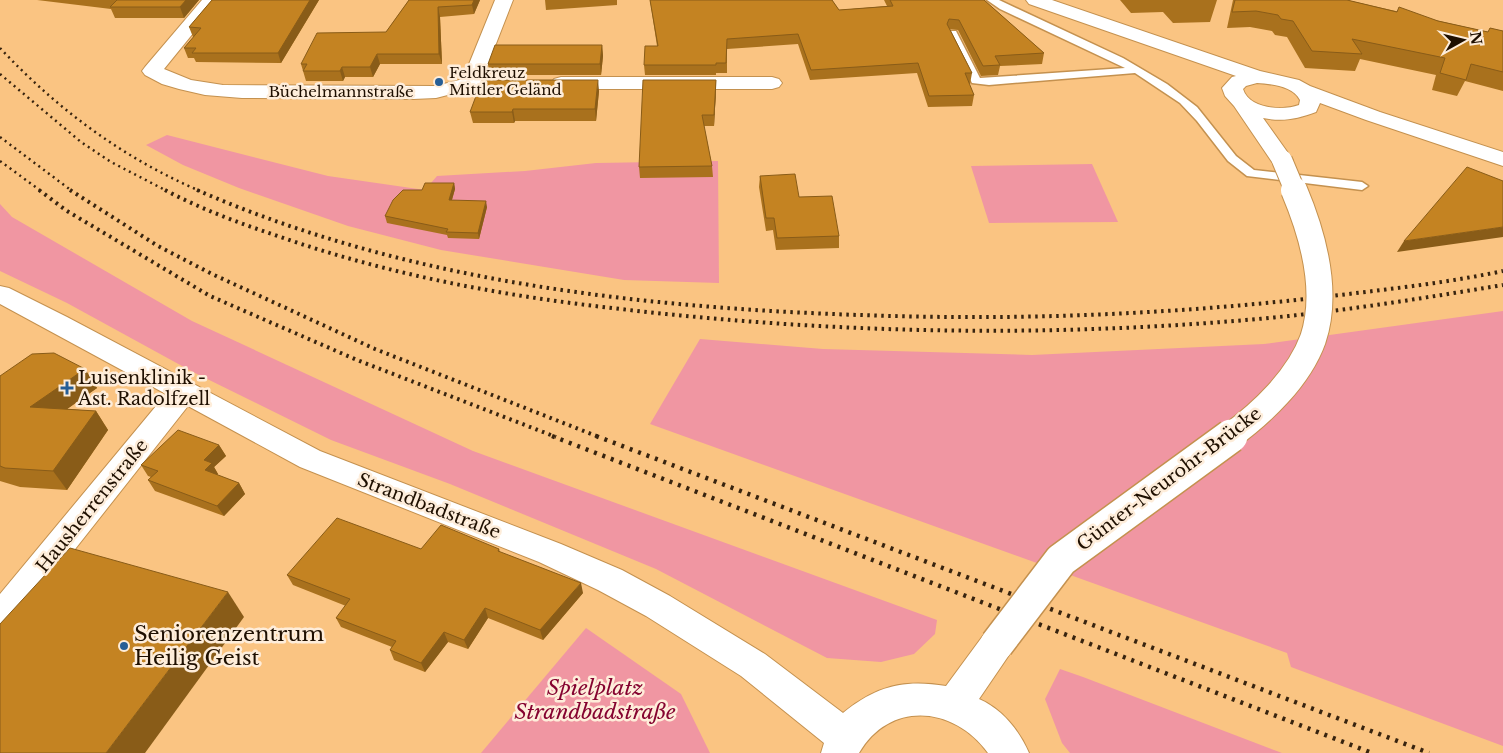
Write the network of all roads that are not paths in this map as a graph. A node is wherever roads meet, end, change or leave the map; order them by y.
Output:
1 (211, 0) edge
2 (504, 0) edge
3 (992, 0) edge
4 (1035, 0) edge
5 (1060, 5) edge
6 (952, 33) edge
7 (1181, 51) junction
8 (1136, 70) junction
9 (1257, 77) junction
10 (471, 83) junction
11 (772, 83) dead end
12 (1303, 90) junction
13 (1237, 98) junction
14 (1297, 114) junction
15 (1373, 116) junction
16 (1503, 159) edge
17 (1282, 160) junction
18 (1362, 186) dead end
19 (0, 294) edge
20 (183, 393) junction
21 (0, 619) edge
22 (954, 704) junction
23 (842, 745) edge
24 (1010, 753) edge

1 - 10 street, Büchelmannstraße
2 - 10 street
3 - 8 lane
4 - 5 street
5 - 7 street
6 - 8 lane
7 - 9 street
7 - 13 street
8 - 18 lane
9 - 12 street
9 - 13 street
10 - 11 street, Büchelmannstraße
12 - 14 street
12 - 15 street
13 - 14 street
13 - 17 street, Günter-Neurohr-Brücke
14 - 15 street
14 - 17 street
15 - 16 street
17 - 22 street, Günter-Neurohr-Brücke, bridge
19 - 20 street, Strandbadstraße
20 - 21 street, Hausherrenstraße
20 - 23 street, Strandbadstraße
22 - 23 street
22 - 24 street

